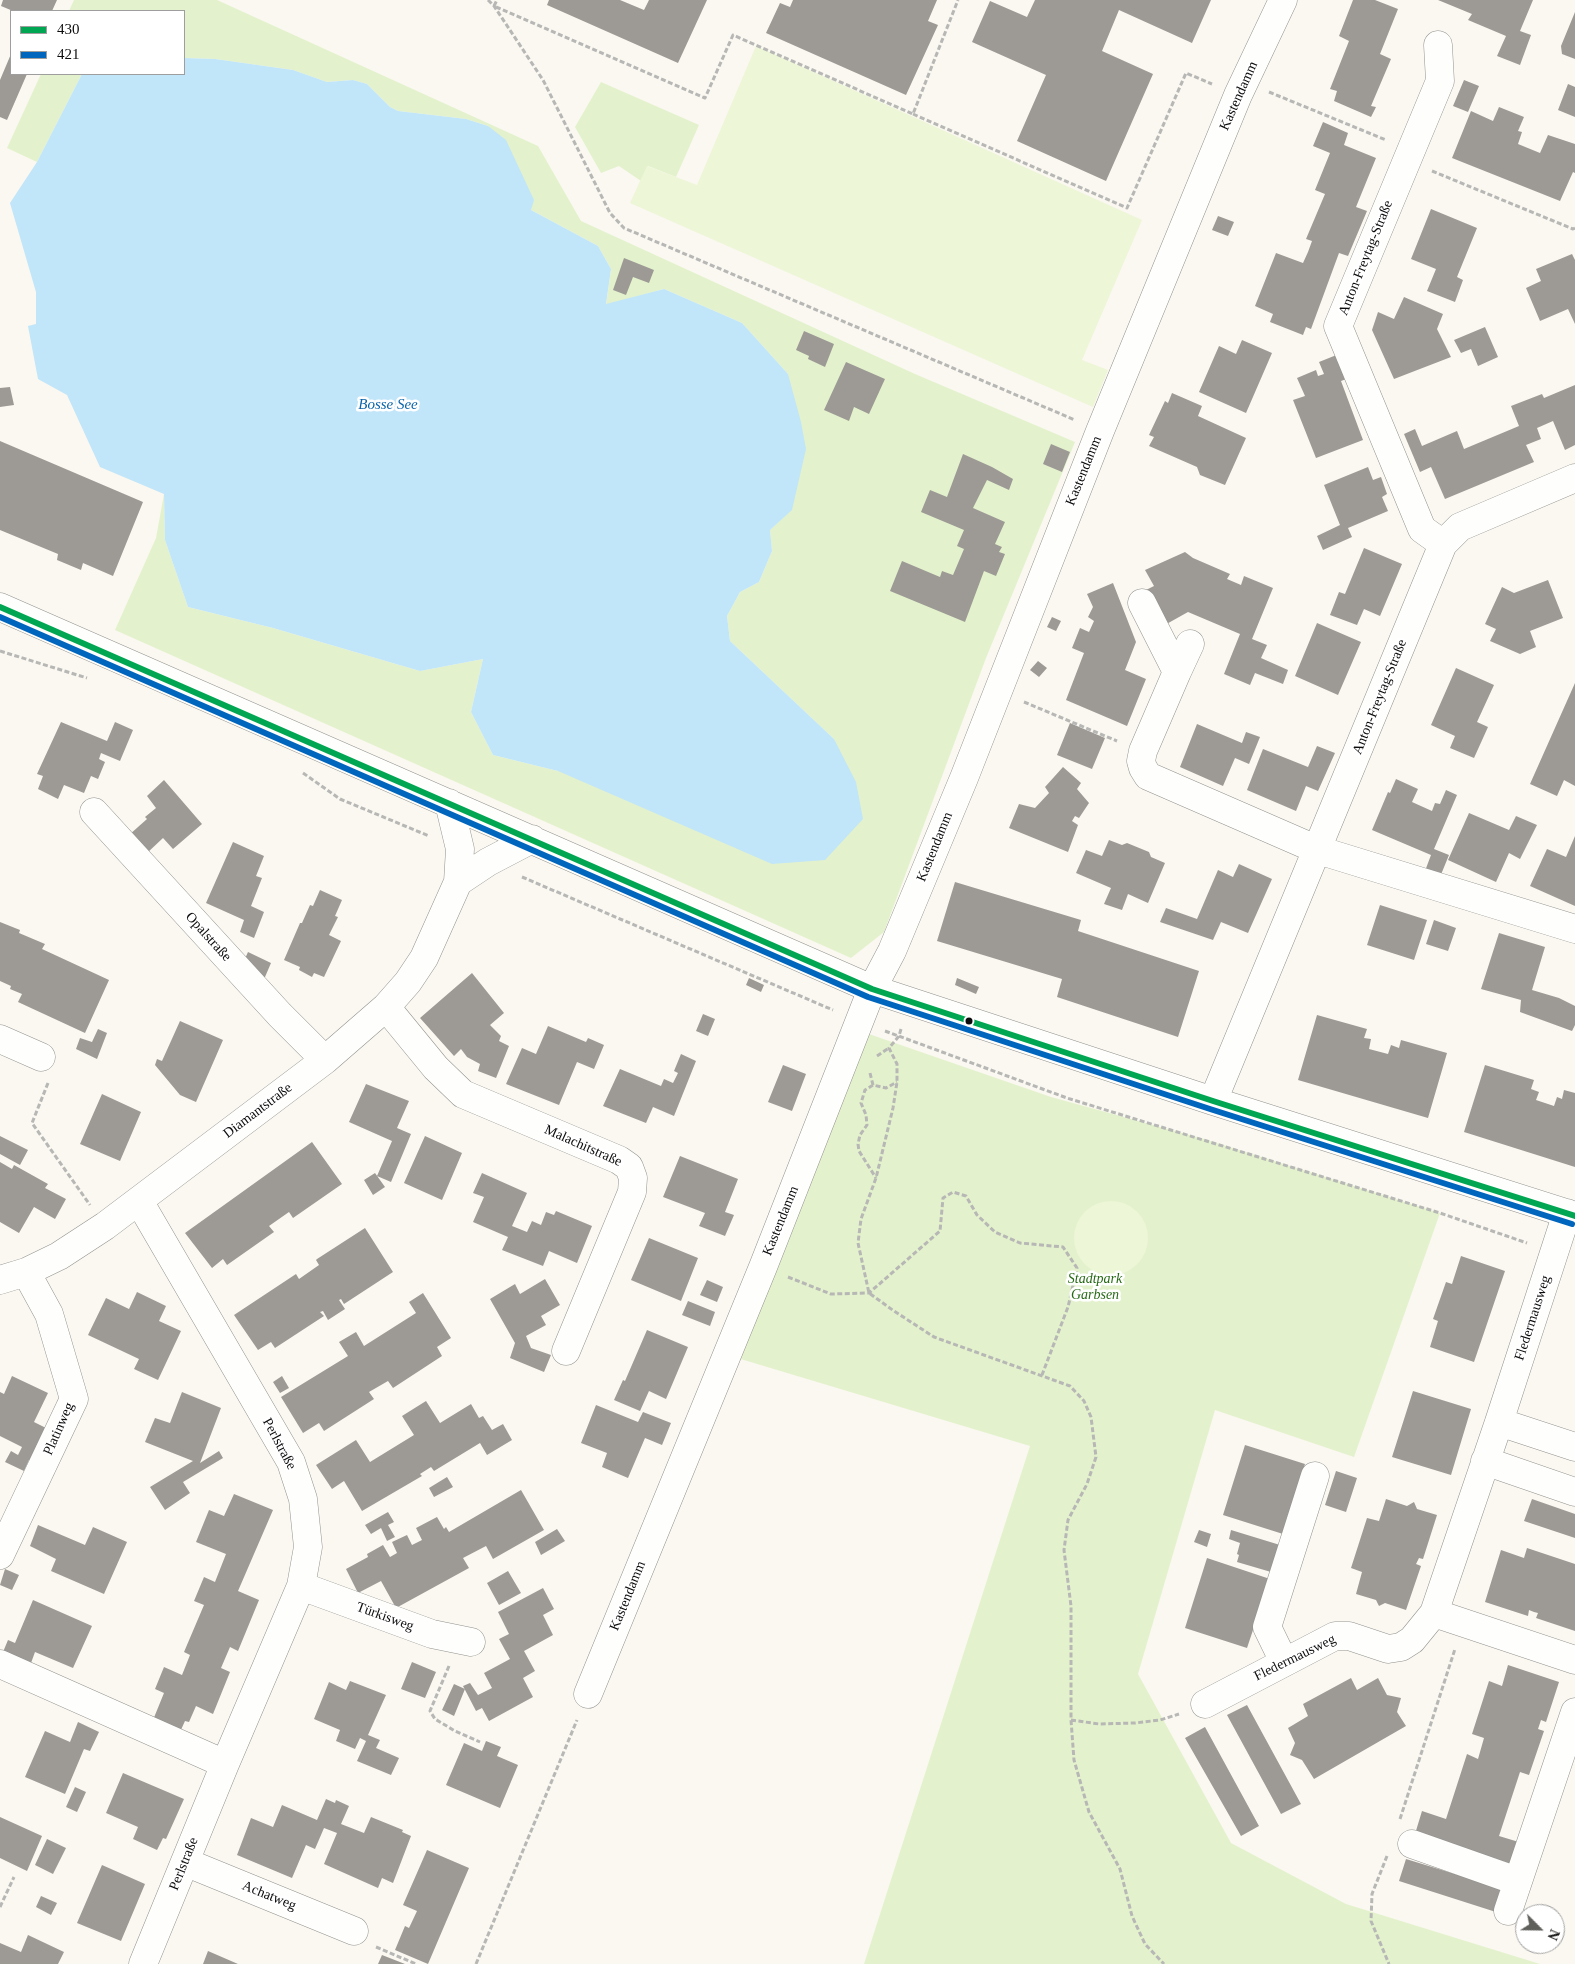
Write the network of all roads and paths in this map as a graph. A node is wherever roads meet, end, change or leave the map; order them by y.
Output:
1 (488, 0) edge
2 (497, 0) edge
3 (958, 0) edge
4 (1283, 0) edge
5 (494, 6) junction
6 (1438, 45) dead end
7 (1241, 88) junction
8 (912, 114) junction
9 (1408, 156) junction
10 (1575, 228) edge
11 (1100, 431) junction
12 (1575, 478) edge
13 (1443, 544) junction
14 (1142, 603) dead end
15 (0, 607) edge
16 (1190, 644) dead end
17 (1176, 672) junction
18 (998, 691) junction
19 (1143, 751) junction
20 (449, 803) junction
21 (94, 812) dead end
22 (532, 839) junction
23 (1318, 850) junction
24 (458, 882) junction
25 (1575, 929) edge
26 (872, 989) junction
27 (386, 1007) junction
28 (860, 1021) junction
29 (899, 1036) junction
30 (0, 1039) edge
31 (889, 1048) junction
32 (41, 1057) joint
33 (325, 1060) junction
34 (873, 1060) dead end
35 (871, 1066) dead end
36 (897, 1082) junction
37 (873, 1085) junction
38 (1213, 1101) junction
39 (876, 1178) junction
40 (139, 1201) junction
41 (1571, 1214) edge
42 (105, 1226) junction
43 (1555, 1253) junction
44 (763, 1267) junction
45 (26, 1272) junction
46 (0, 1280) edge
47 (869, 1293) junction
48 (566, 1351) dead end
49 (1042, 1375) junction
50 (1499, 1422) junction
51 (1575, 1447) edge
52 (1485, 1461) junction
53 (1315, 1476) dead end
54 (1575, 1492) edge
55 (0, 1555) edge
56 (301, 1586) junction
57 (1434, 1614) junction
58 (1463, 1623) junction
59 (466, 1641) joint
60 (1575, 1660) edge
61 (1284, 1662) junction
62 (0, 1664) edge
63 (588, 1694) joint
64 (1205, 1704) joint
65 (1575, 1712) edge
66 (1071, 1720) junction
67 (480, 1742) dead end
68 (225, 1764) junction
69 (1399, 1842) junction
70 (185, 1862) junction
71 (14, 1877) dead end
72 (1517, 1881) junction
73 (0, 1907) edge
74 (1508, 1911) dead end
75 (354, 1931) joint
76 (142, 1964) edge
77 (416, 1964) edge
78 (476, 1964) edge
79 (1164, 1964) edge
80 (1389, 1964) edge

1 - 5 path
2 - 5 path
3 - 8 path
4 - 7 street, Kastendamm
5 - 8 path
5 - 11 path
6 - 9 street, Anton-Freytag-Straße
7 - 8 path
7 - 9 path
7 - 11 street, Kastendamm
9 - 10 path
9 - 13 street, Anton-Freytag-Straße
11 - 18 street, Kastendamm
12 - 13 street, Anton-Freytag-Straße
13 - 23 street, Anton-Freytag-Straße
14 - 17 street
15 - 20 street
16 - 17 street
17 - 19 street
18 - 19 path
18 - 26 street, Kastendamm
19 - 23 street
20 - 22 street
20 - 24 street, Diamantstraße
21 - 33 street, Opalstraße
22 - 24 street
22 - 26 street
23 - 25 street
23 - 38 street, Anton-Freytag-Straße
24 - 27 street, Diamantstraße
26 - 28 street, Kastendamm
26 - 38 street
27 - 33 street, Diamantstraße
27 - 48 street, Malachitstraße
28 - 29 path
28 - 44 street, Kastendamm
29 - 31 path
29 - 43 path
30 - 32 street
31 - 34 path
31 - 36 path
32 - 42 path
33 - 40 street, Diamantstraße
35 - 37 path
36 - 37 path
36 - 39 path
37 - 39 path
38 - 41 street
39 - 47 path
40 - 42 street, Diamantstraße
40 - 56 street, Perlstraße
41 - 43 street, Fledermausweg
42 - 45 street, Diamantstraße
43 - 50 street, Fledermausweg
44 - 47 path
44 - 63 street, Kastendamm
45 - 46 street, Diamantstraße
45 - 55 street, Platinweg
47 - 49 path
47 - 49 path
49 - 66 path
50 - 51 street
50 - 52 street, Fledermausweg
52 - 54 street
52 - 57 street, Fledermausweg
53 - 61 street
56 - 59 street, Türkisweg
56 - 68 street, Perlstraße
57 - 58 street
57 - 61 street, Fledermausweg
58 - 60 street
58 - 69 path
59 - 67 path
61 - 64 street, Fledermausweg
62 - 68 street
63 - 78 path
64 - 66 path
65 - 72 street
66 - 79 path
68 - 70 street, Perlstraße
69 - 72 street
69 - 80 path
70 - 75 street, Achatweg
70 - 76 street, Perlstraße
71 - 73 path
72 - 74 street
75 - 77 path

